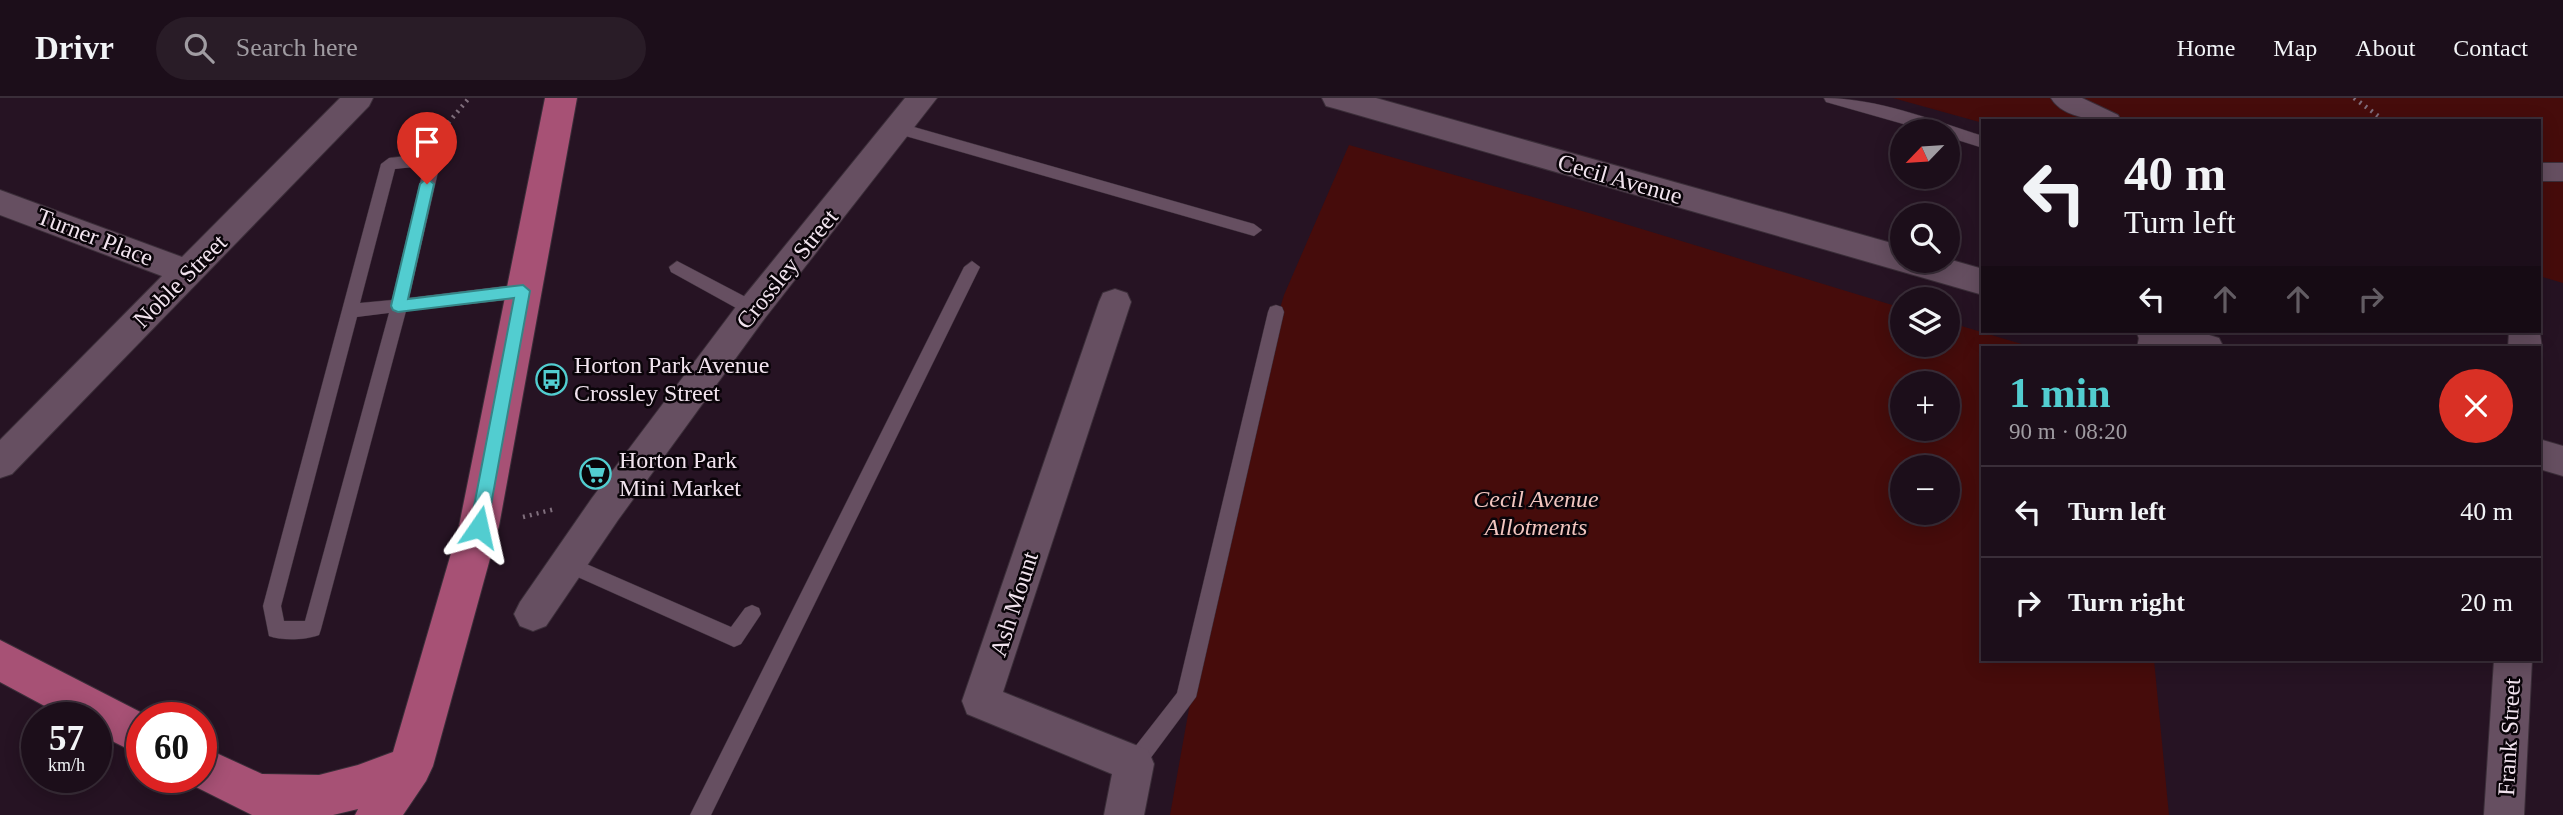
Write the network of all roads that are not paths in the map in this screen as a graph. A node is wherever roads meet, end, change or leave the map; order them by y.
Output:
1 (358, 98) edge
2 (561, 98) edge
3 (922, 98) edge
4 (1337, 98) edge
5 (1831, 98) edge
6 (2062, 98) edge
7 (1905, 119) edge
8 (2106, 119) edge
9 (900, 128) junction
10 (1960, 135) edge
11 (1981, 141) edge
12 (2541, 172) edge
13 (2563, 172) edge
14 (0, 202) edge
15 (1254, 230) dead end
16 (1890, 256) edge
17 (677, 267) dead end
18 (972, 267) dead end
19 (189, 273) junction
20 (1951, 273) edge
21 (1981, 281) edge
22 (523, 291) junction
23 (1115, 302) dead end
24 (398, 306) junction
25 (753, 309) junction
26 (352, 312) junction
27 (1276, 312) dead end
28 (2157, 333) edge
29 (2200, 346) edge
30 (2541, 455) edge
31 (2563, 461) edge
32 (0, 463) edge
33 (568, 564) junction
34 (533, 614) dead end
35 (752, 614) dead end
36 (0, 660) edge
37 (2513, 661) edge
38 (126, 727) edge
39 (1134, 764) junction
40 (411, 766) junction
41 (217, 775) edge
42 (279, 806) edge
43 (377, 815) edge
44 (700, 815) edge
45 (1124, 815) edge
46 (2504, 815) edge

1 - 19 street, Noble Street
2 - 22 main road
3 - 9 street, Crossley Street
4 - 16 street, Cecil Avenue
5 - 7 lane
6 - 8 street
9 - 15 lane
9 - 25 street, Crossley Street
10 - 11 lane
12 - 13 street
14 - 19 street, Turner Place
17 - 25 lane
18 - 44 lane
19 - 32 street, Noble Street
20 - 21 street, Cecil Avenue
22 - 24 lane
22 - 40 main road
23 - 39 street, Ash Mount
24 - 26 lane
24 - 26 lane
24 - 26 lane
25 - 33 street, Crossley Street
27 - 39 lane
28 - 29 street
30 - 31 street
33 - 34 street, Crossley Street
33 - 35 lane
36 - 38 main road
37 - 46 street, Frank Street
39 - 45 street
40 - 42 main road
40 - 43 main road
41 - 42 main road

